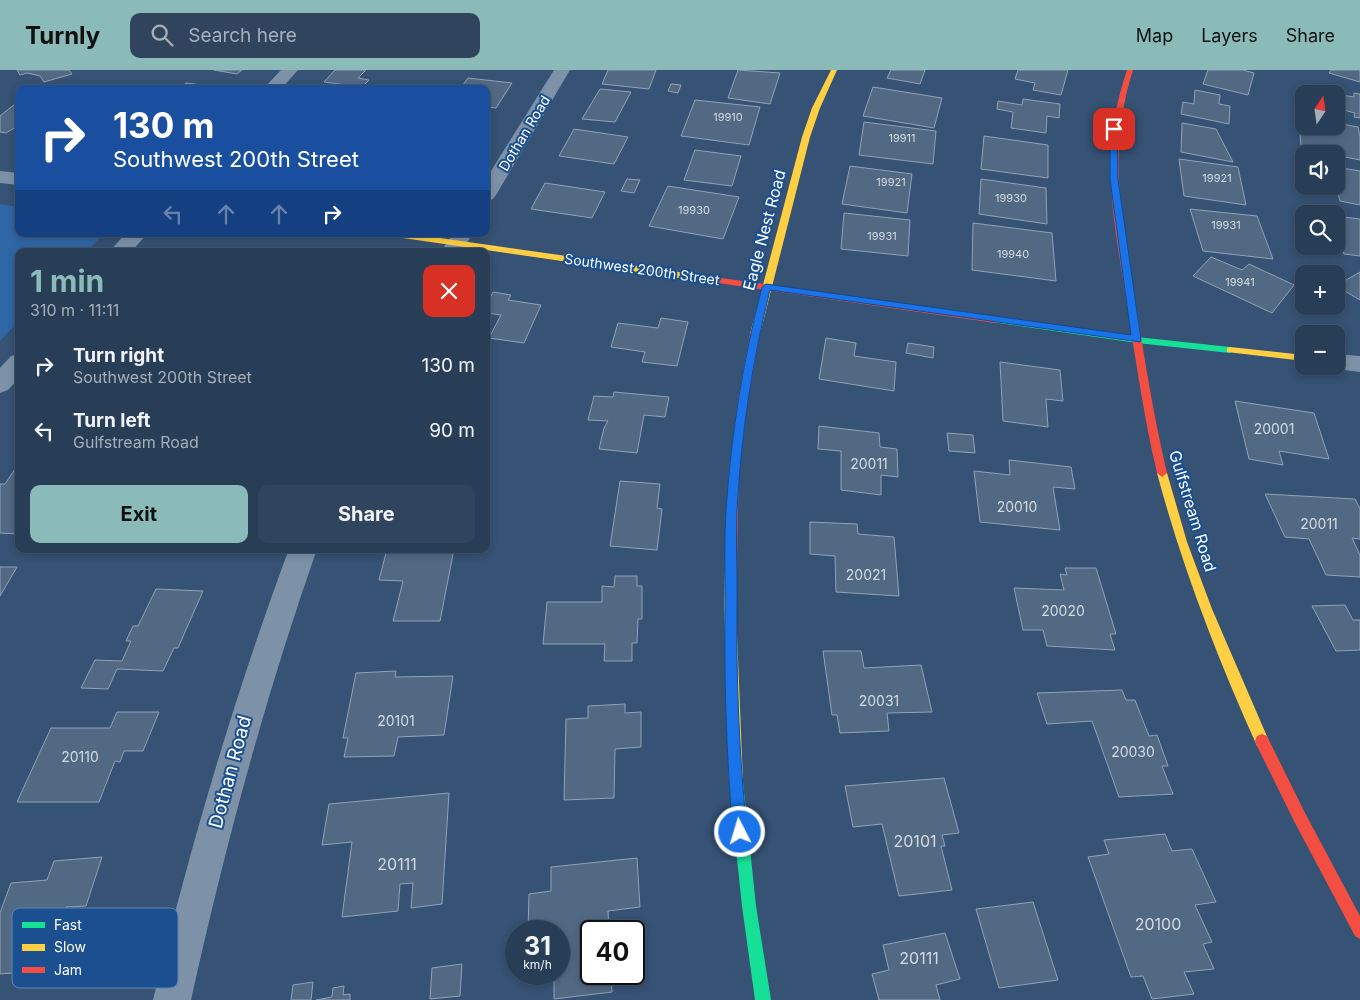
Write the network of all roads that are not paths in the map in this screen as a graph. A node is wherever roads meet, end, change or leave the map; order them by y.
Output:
1 (290, 70) edge
2 (562, 70) edge
3 (834, 70) edge
4 (1130, 70) edge
5 (275, 85) edge
6 (0, 177) edge
7 (15, 179) edge
8 (490, 188) edge
9 (134, 237) edge
10 (419, 237) edge
11 (457, 242) edge
12 (123, 248) edge
13 (766, 287) junction
14 (1137, 340) junction
15 (1295, 357) edge
16 (1345, 363) edge
17 (1360, 364) edge
18 (15, 367) edge
19 (0, 384) edge
20 (303, 553) edge
21 (1360, 931) edge
22 (178, 977) edge
23 (763, 1000) edge

1 - 5 street
2 - 8 street, Dothan Road
3 - 13 street, Eagle Nest Road
4 - 14 street, Gulfstream Road
6 - 7 street
9 - 12 street
10 - 11 street, Southwest 200th Street
11 - 13 street, Southwest 200th Street
13 - 14 street, Southwest 200th Street
13 - 23 street, Eagle Nest Road
14 - 15 street, Southwest 200th Street
14 - 21 street, Gulfstream Road
16 - 17 street
18 - 19 street
20 - 22 street, Dothan Road

